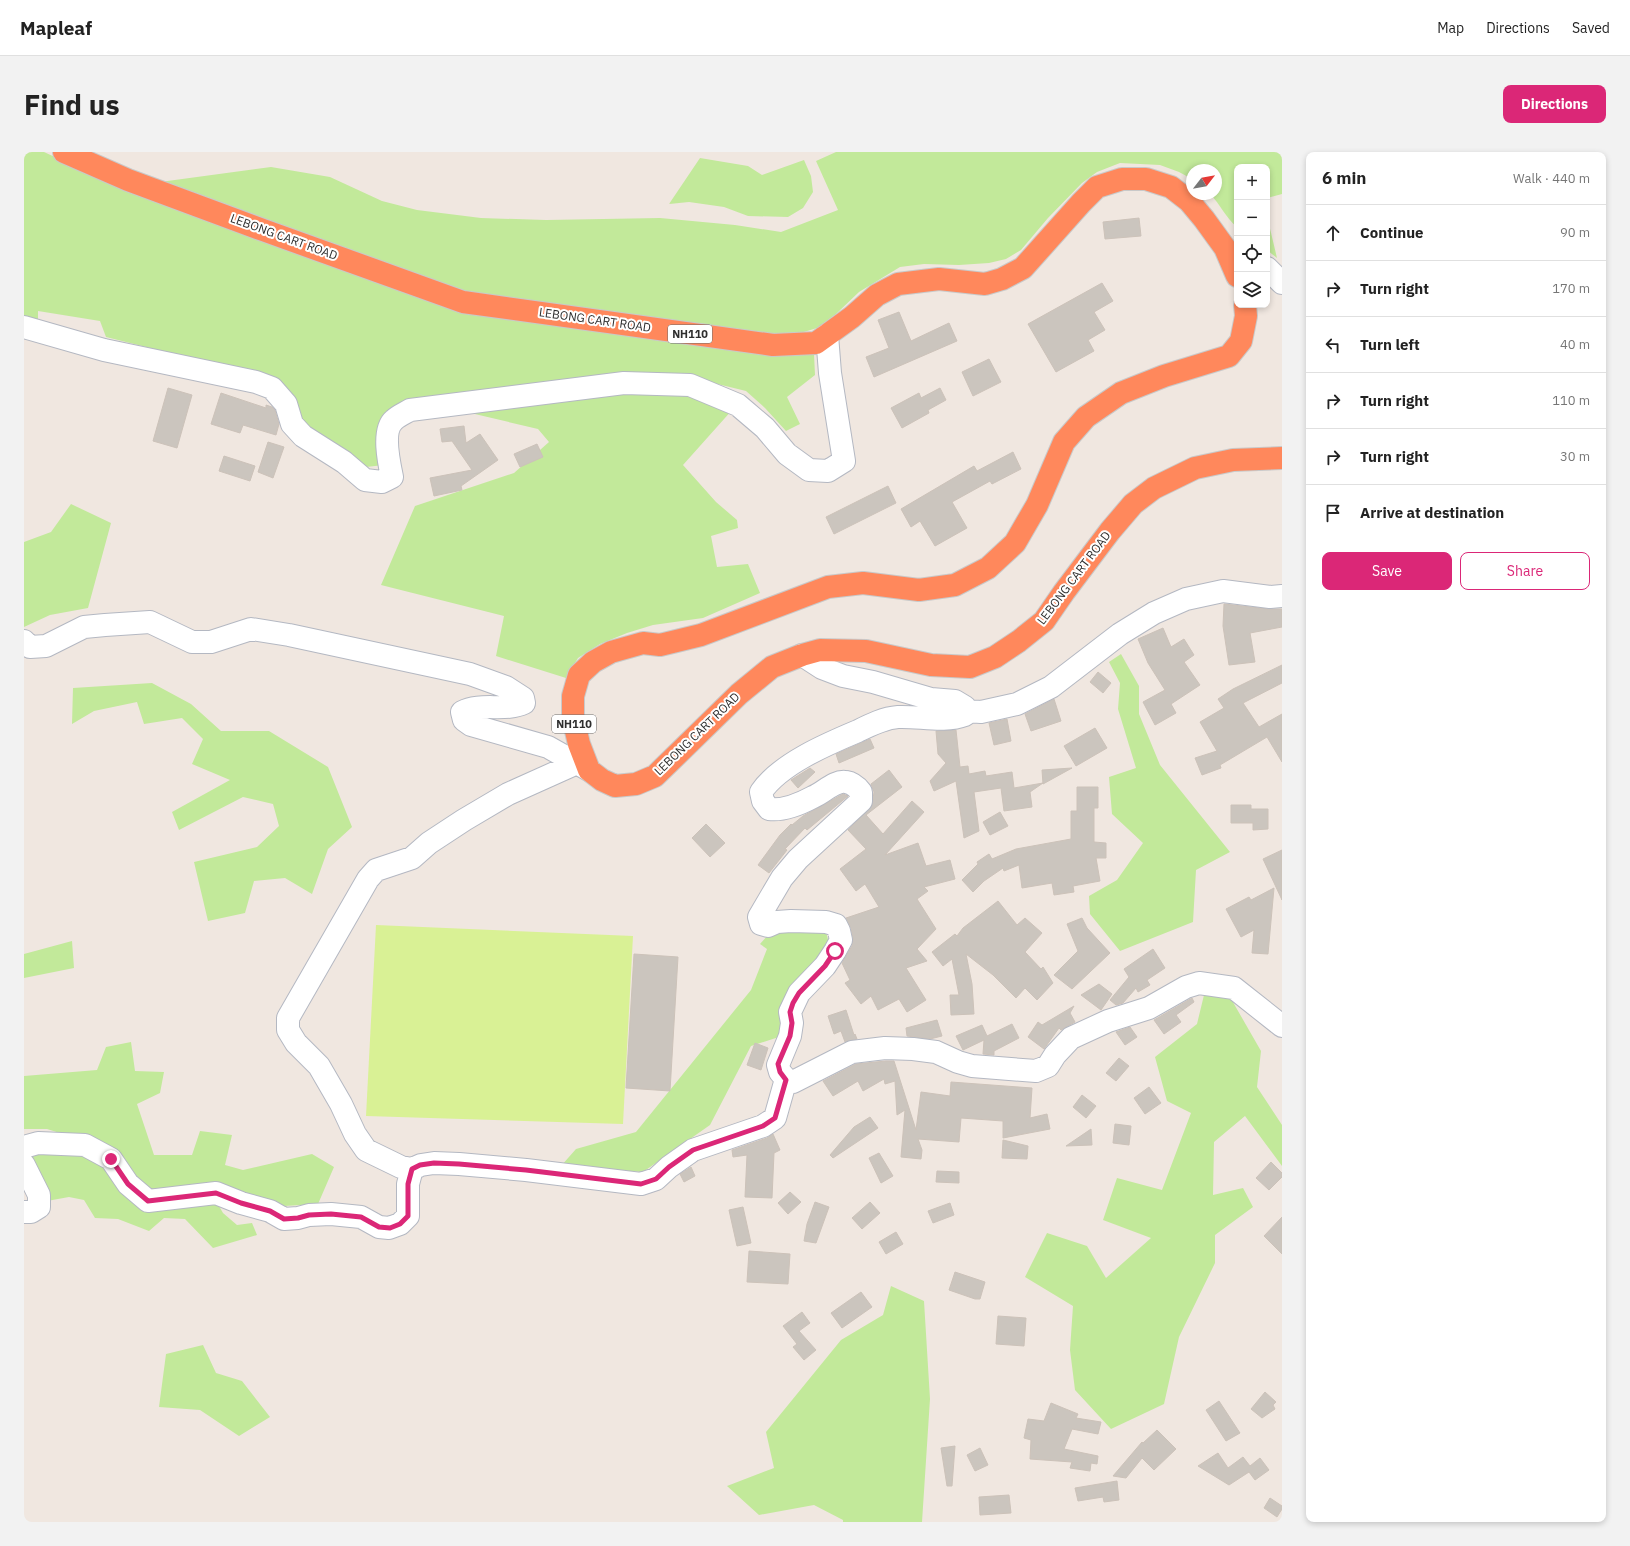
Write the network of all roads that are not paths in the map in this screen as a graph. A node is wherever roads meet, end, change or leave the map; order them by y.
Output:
1 (64, 152) edge
2 (1212, 229) junction
3 (1234, 242) edge
4 (1270, 271) edge
5 (1235, 272) edge
6 (1282, 283) edge
7 (1245, 308) edge
8 (24, 327) edge
9 (828, 335) junction
10 (1282, 458) edge
11 (1282, 596) edge
12 (24, 641) edge
13 (802, 655) junction
14 (967, 711) junction
15 (583, 766) junction
16 (1282, 1026) edge
17 (786, 1080) junction
18 (24, 1147) edge
19 (24, 1165) edge
20 (412, 1169) junction
21 (24, 1212) edge

1 - 9 highway, LEBONG CART ROAD / NH110
2 - 3 street
2 - 5 highway, LEBONG CART ROAD / NH110
2 - 9 highway, LEBONG CART ROAD / NH110
4 - 6 street
7 - 15 highway, NH110
8 - 9 street
10 - 13 highway, LEBONG CART ROAD
11 - 14 street
12 - 15 street
13 - 14 street
13 - 15 highway, LEBONG CART ROAD
14 - 17 street
15 - 20 street
16 - 17 street
17 - 20 street
18 - 20 street
19 - 21 street

